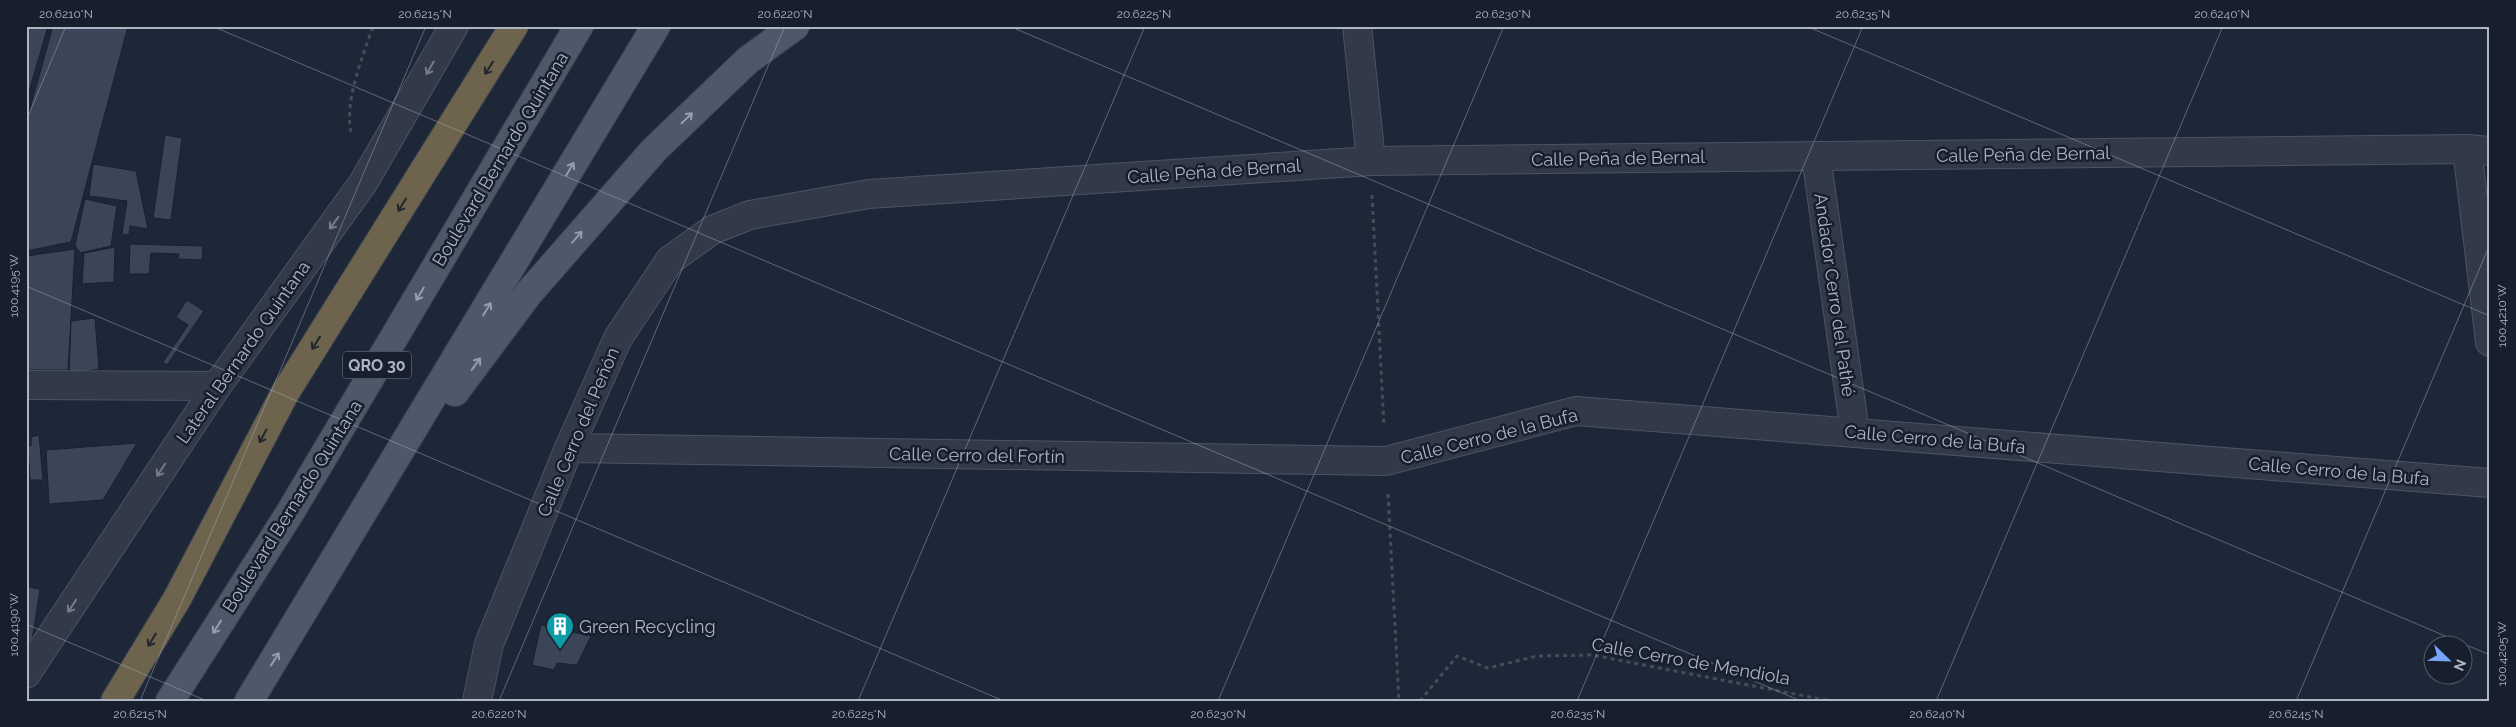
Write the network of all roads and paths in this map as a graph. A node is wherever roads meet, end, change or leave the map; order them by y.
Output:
1 (373, 26) edge
2 (454, 26) edge
3 (514, 26) edge
4 (579, 26) edge
5 (656, 26) edge
6 (795, 26) edge
7 (1357, 26) edge
8 (2479, 150) edge
9 (1816, 156) junction
10 (1371, 161) junction
11 (363, 183) junction
12 (750, 215) joint
13 (2490, 342) edge
14 (26, 385) edge
15 (217, 386) junction
16 (1854, 433) junction
17 (569, 448) junction
18 (1386, 461) joint
19 (2490, 483) edge
20 (336, 560) junction
21 (26, 674) edge
22 (116, 701) edge
23 (170, 701) edge
24 (250, 701) edge
25 (477, 701) edge
26 (1420, 701) edge
27 (1831, 701) edge

1 - 11 path
2 -> 11 street, Lateral Bernardo Quintana
3 -> 22 highway
4 -> 23 main road, Boulevard Bernardo Quintana / QRO 30
20 -> 5 main road
20 -> 6 main road
7 - 10 street
8 - 9 street, Calle Peña de Bernal
8 - 13 street
9 - 10 street, Calle Peña de Bernal
9 - 16 street, Andador Cerro del Pathé
10 - 12 street, Calle Peña de Bernal
11 -> 15 street, Lateral Bernardo Quintana
12 - 17 street, Calle Cerro del Peñón
14 - 15 street
15 -> 21 street, Lateral Bernardo Quintana
16 - 18 street, Calle Cerro de la Bufa
16 - 19 street, Calle Cerro de la Bufa
17 - 18 street, Calle Cerro del Fortín
17 - 25 street, Calle Cerro del Peñón
24 -> 20 main road
26 - 27 path, Calle Cerro de Mendiola

